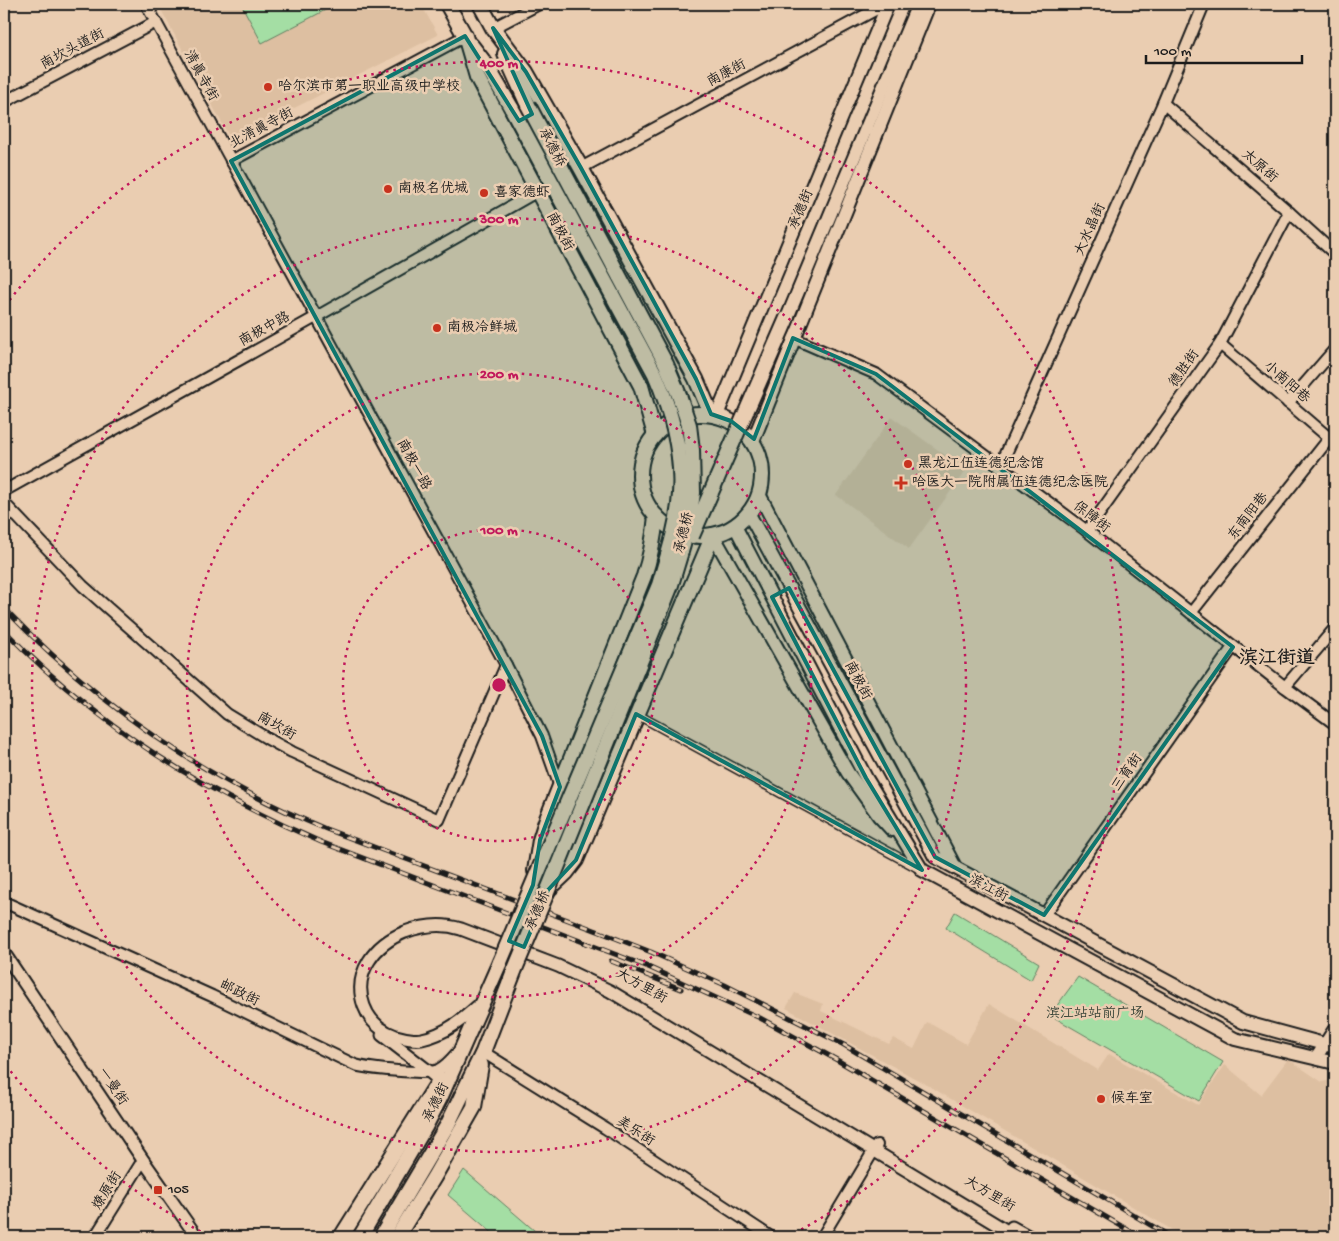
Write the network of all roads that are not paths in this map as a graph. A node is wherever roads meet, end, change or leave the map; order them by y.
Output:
1 (146, 4) edge
2 (447, 4) edge
3 (480, 4) edge
4 (539, 4) edge
5 (887, 4) edge
6 (918, 4) edge
7 (929, 4) edge
8 (1204, 4) edge
9 (156, 22) junction
10 (493, 28) junction
11 (464, 36) junction
12 (4, 102) edge
13 (1163, 103) junction
14 (231, 161) junction
15 (581, 168) junction
16 (538, 191) junction
17 (1289, 212) junction
18 (1335, 254) edge
19 (316, 317) junction
20 (787, 318) joint
21 (794, 338) junction
22 (1220, 344) junction
23 (1335, 349) edge
24 (1288, 403) junction
25 (714, 415) junction
26 (654, 435) junction
27 (1333, 437) edge
28 (753, 441) junction
29 (1000, 467) junction
30 (4, 491) edge
31 (759, 494) junction
32 (4, 503) edge
33 (749, 514) junction
34 (656, 516) junction
35 (735, 526) junction
36 (1087, 531) junction
37 (713, 535) junction
38 (670, 588) junction
39 (1191, 613) junction
40 (1335, 628) edge
41 (1233, 647) junction
42 (506, 665) junction
43 (1285, 687) junction
44 (636, 714) junction
45 (1335, 724) edge
46 (560, 787) junction
47 (912, 853) junction
48 (935, 857) joint
49 (955, 867) junction
50 (922, 870) junction
51 (533, 884) junction
52 (548, 890) junction
53 (4, 902) edge
54 (1044, 915) junction
55 (4, 953) edge
56 (500, 962) joint
57 (515, 969) joint
58 (484, 1000) junction
59 (1335, 1028) edge
60 (1330, 1046) edge
61 (462, 1048) junction
62 (483, 1052) junction
63 (1316, 1058) junction
64 (1335, 1063) edge
65 (455, 1064) junction
66 (429, 1071) junction
67 (440, 1081) junction
68 (876, 1148) junction
69 (143, 1160) junction
70 (96, 1237) edge
71 (197, 1237) edge
72 (341, 1237) edge
73 (360, 1237) edge
74 (380, 1237) edge
75 (397, 1237) edge
76 (771, 1237) edge
77 (822, 1237) edge
78 (1017, 1237) edge
79 (1030, 1237) edge

1 - 9 street, 清真寺街
2 - 11 highway, 南极街
3 - 10 highway
4 - 10 street
5 - 15 street, 南康街
5 - 25 main road, 承德街
6 - 20 main road
7 - 21 main road
8 - 13 street, 大水晶街
9 - 12 street, 南坎头道街
9 - 14 street, 清真寺街
10 - 15 highway
10 - 38 highway, 承德桥, bridge
11 - 14 street, 北清真寺街
11 - 16 highway, 南极街
11 - 51 highway, 承德桥, bridge
13 - 17 street, 太原街
13 - 29 street, 大水晶街
14 - 19 street, 南极一路
15 - 25 highway
16 - 19 street, 南极中路
16 - 26 highway, 南极街
17 - 18 street, 太原街
17 - 22 street, 德胜街
19 - 30 street, 南极中路
19 - 42 street, 南极一路
20 - 38 highway, bridge
21 - 28 main road
21 - 29 street, 保障街
22 - 24 street, 小南阳巷
22 - 36 street, 德胜街
23 - 24 street
24 - 27 street, 小南阳巷
25 - 26 highway
25 - 28 highway
26 - 34 highway
27 - 39 street, 东南阳巷
28 - 31 highway
29 - 36 street, 保障街
31 - 33 highway
31 - 49 main road, 南极街
32 - 42 street, 南坎街
33 - 35 highway
33 - 48 main road, 南极街
34 - 37 highway
34 - 46 highway
35 - 37 highway
35 - 47 main road
36 - 39 street, 保障街
37 - 44 highway
37 - 47 main road
38 - 52 highway, 承德桥, bridge
39 - 41 street, 保障街
40 - 43 street
41 - 43 street, 保障街
41 - 54 street, 三育街
42 - 46 street, 南极一路
43 - 45 street, 保障街
44 - 50 street, 滨江街
44 - 52 highway
46 - 51 highway, bridge
47 - 50 main road
48 - 49 main road, 滨江街
49 - 54 main road, 滨江街
50 - 63 main road, 滨江街
51 - 56 highway, 承德桥, bridge
52 - 57 highway, 承德桥, bridge
53 - 66 street, 邮政街
54 - 60 main road, 滨江街
55 - 69 main road, 一曼街
56 - 58 highway, 承德街
57 - 62 highway, 承德街
58 - 61 highway, 承德街
58 - 68 main road, 大方里街
59 - 60 main road
60 - 63 main road
61 - 65 highway, 承德街
61 - 66 street, 邮政街
62 - 74 highway, 承德街
62 - 75 highway
62 - 76 street, 美乐街
63 - 64 main road, 滨江街
65 - 67 highway
65 - 73 highway, 承德街
66 - 67 main road, 大方里街
66 - 68 main road, 大方里街
67 - 72 highway
68 - 77 street
68 - 78 main road, 大方里街
68 - 79 main road, 大方里街
69 - 70 street, 燎原街
69 - 71 main road, 一曼街

